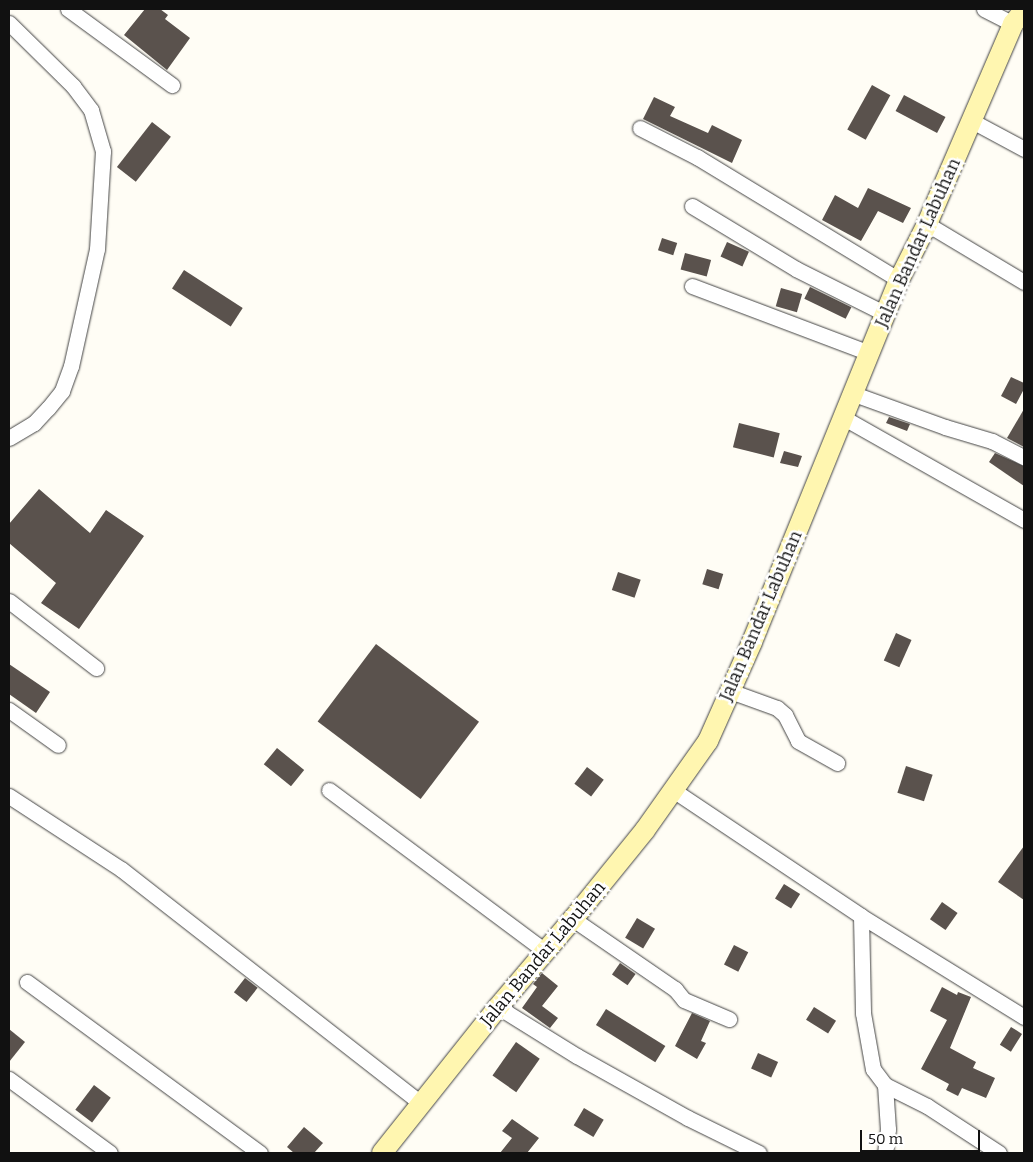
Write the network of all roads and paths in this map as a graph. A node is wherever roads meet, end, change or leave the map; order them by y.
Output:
1 (68, 9) edge
2 (984, 9) edge
3 (1019, 17) edge
4 (9, 23) edge
5 (172, 85) dead end
6 (972, 121) junction
7 (640, 128) dead end
8 (1024, 149) edge
9 (692, 206) dead end
10 (927, 224) junction
11 (899, 280) junction
12 (1024, 282) edge
13 (692, 286) dead end
14 (886, 314) junction
15 (869, 353) junction
16 (854, 394) junction
17 (844, 418) junction
18 (9, 438) edge
19 (1024, 457) edge
20 (1024, 520) edge
21 (9, 601) edge
22 (96, 668) dead end
23 (730, 691) junction
24 (9, 710) edge
25 (58, 745) dead end
26 (837, 763) dead end
27 (329, 790) dead end
28 (673, 790) junction
29 (9, 796) edge
30 (861, 916) junction
31 (573, 919) junction
32 (545, 951) junction
33 (28, 982) dead end
34 (498, 1006) junction
35 (1024, 1017) edge
36 (729, 1019) dead end
37 (9, 1078) edge
38 (885, 1085) junction
39 (420, 1103) junction
40 (110, 1153) edge
41 (260, 1153) edge
42 (382, 1153) edge
43 (759, 1153) edge
44 (884, 1153) edge
45 (1000, 1153) edge

1 - 5 street
2 - 3 street
3 - 6 main road, Jalan Bandar Labuhan
4 - 18 street
6 - 8 street
6 - 10 main road, Jalan Bandar Labuhan
7 - 11 street
9 - 14 street
10 - 11 main road, Jalan Bandar Labuhan
10 - 12 street
11 - 14 main road, Jalan Bandar Labuhan
13 - 15 street
14 - 15 main road, Jalan Bandar Labuhan
15 - 16 main road, Jalan Bandar Labuhan
16 - 17 main road, Jalan Bandar Labuhan
16 - 19 street
17 - 20 street
17 - 23 main road, Jalan Bandar Labuhan
21 - 22 street
23 - 26 street
23 - 28 main road, Jalan Bandar Labuhan
24 - 25 street
27 - 32 street
28 - 30 street
28 - 31 main road, Jalan Bandar Labuhan
29 - 39 street
30 - 35 street
30 - 38 street
31 - 32 main road, Jalan Bandar Labuhan
31 - 36 street
32 - 34 main road, Jalan Bandar Labuhan
33 - 41 street
34 - 39 main road, Jalan Bandar Labuhan
34 - 43 street
37 - 40 street
38 - 44 street
38 - 45 street
39 - 42 main road, Jalan Bandar Labuhan

